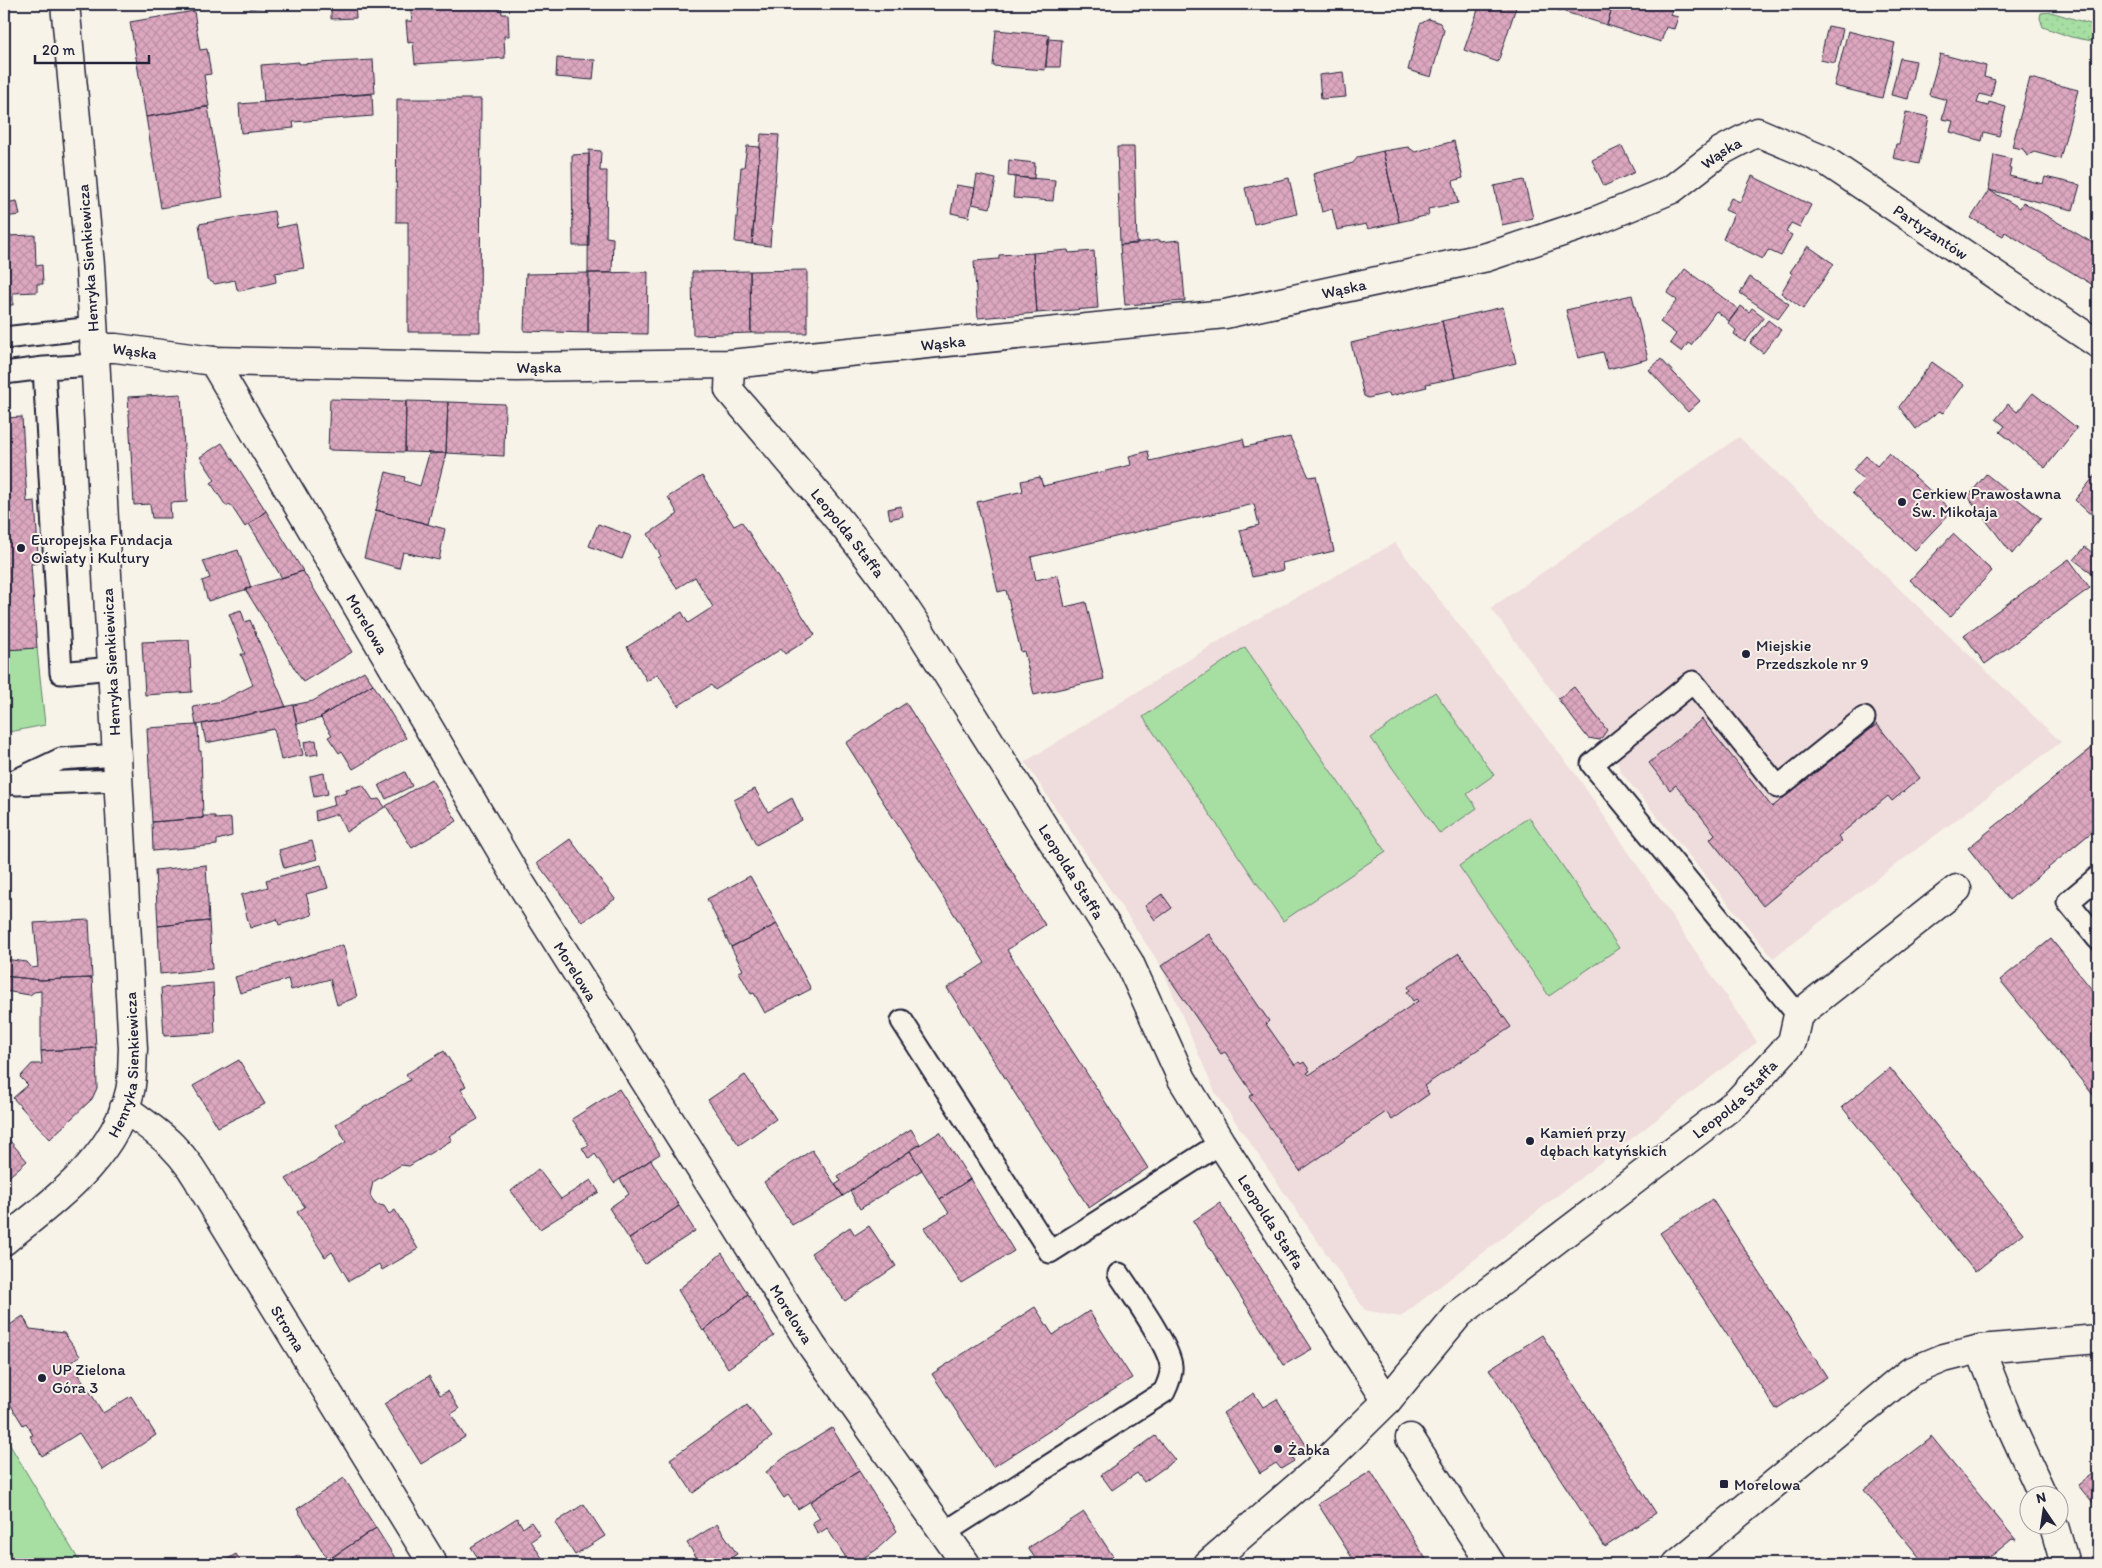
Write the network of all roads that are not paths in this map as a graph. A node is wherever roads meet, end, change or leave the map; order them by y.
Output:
1 (65, 4) edge
2 (1757, 132) joint
3 (4, 338) edge
4 (2098, 344) edge
5 (94, 347) junction
6 (214, 361) junction
7 (730, 364) junction
8 (44, 368) junction
9 (4, 373) edge
10 (111, 668) junction
11 (1864, 718) dead end
12 (118, 768) junction
13 (5, 785) edge
14 (2098, 878) edge
15 (1957, 889) dead end
16 (2098, 939) edge
17 (1798, 1015) junction
18 (902, 1021) dead end
19 (124, 1108) junction
20 (1221, 1143) junction
21 (4, 1242) edge
22 (1119, 1274) dead end
23 (2098, 1339) edge
24 (1980, 1349) junction
25 (1386, 1401) junction
26 (1410, 1438) dead end
27 (2038, 1486) edge
28 (944, 1533) junction
29 (2057, 1536) edge
30 (433, 1564) edge
31 (966, 1564) edge
32 (1208, 1564) edge
33 (1491, 1564) edge
34 (1677, 1564) edge
35 (2064, 1564) edge

1 - 5 street, Henryka Sienkiewicza
2 - 4 street, Partyzantów
2 - 7 street, Wąska
3 - 5 lane
5 - 6 street, Wąska
5 - 8 lane
5 - 10 street, Henryka Sienkiewicza
6 - 7 street, Wąska
6 - 28 street, Morelowa
7 - 20 street, Leopolda Staffa
8 - 9 lane
8 - 10 lane
10 - 12 street, Henryka Sienkiewicza
11 - 17 lane
12 - 13 lane
12 - 19 street, Henryka Sienkiewicza
14 - 16 lane
15 - 17 street
17 - 25 street, Leopolda Staffa
18 - 20 lane
19 - 21 street, Henryka Sienkiewicza
19 - 30 street, Stroma
20 - 25 street, Leopolda Staffa
22 - 28 lane
23 - 24 street
24 - 27 street
24 - 34 street
25 - 32 street, Leopolda Staffa
26 - 33 street
28 - 31 street, Morelowa
29 - 35 street

